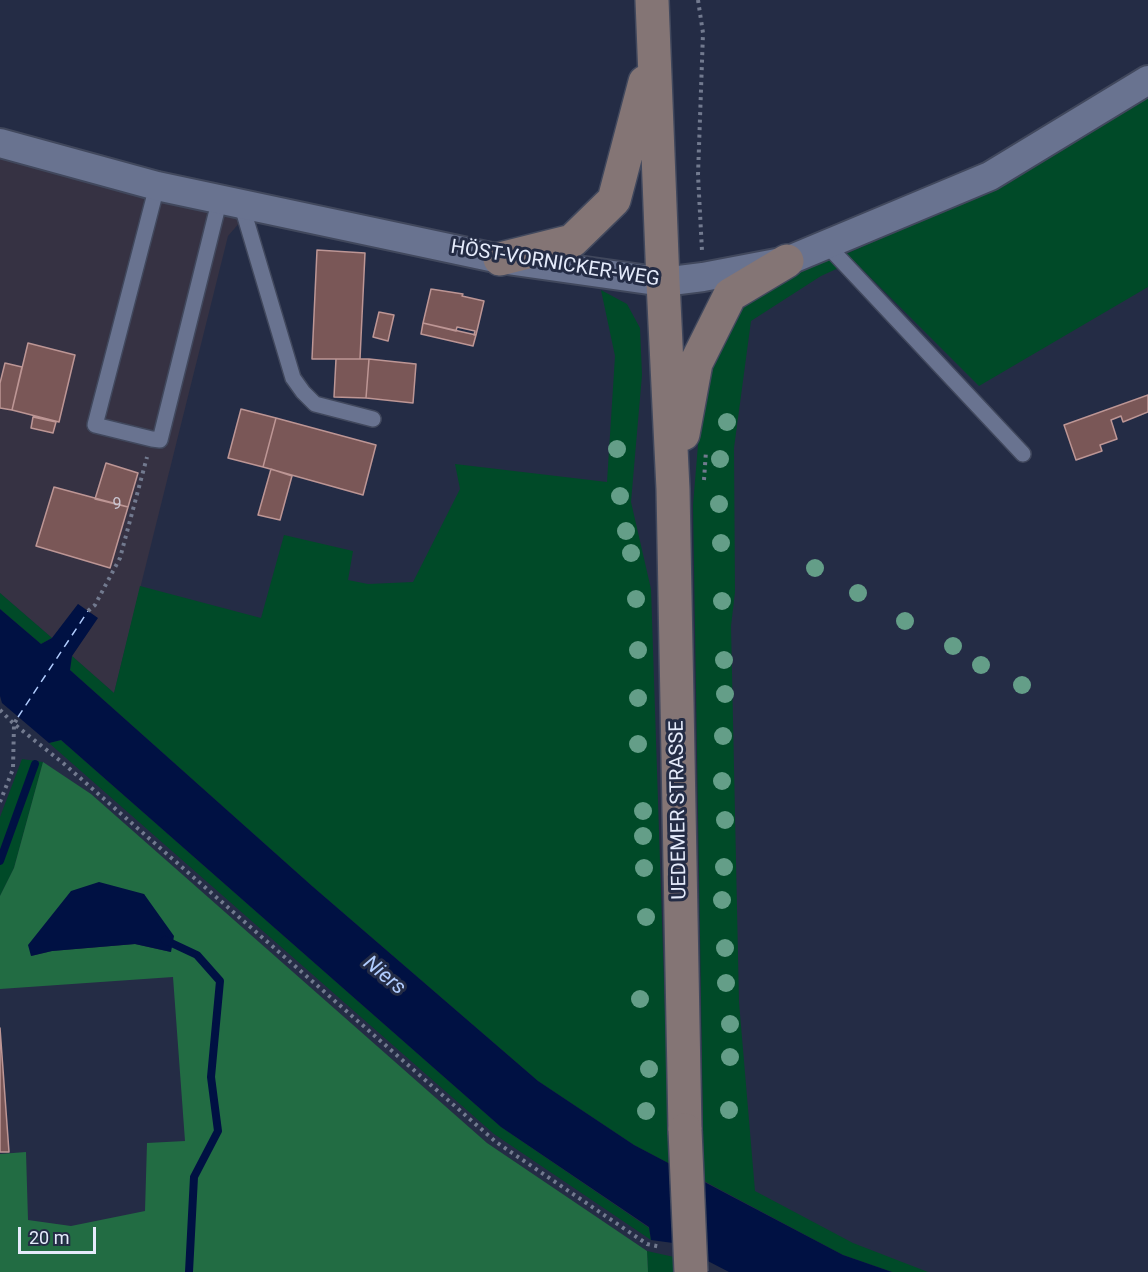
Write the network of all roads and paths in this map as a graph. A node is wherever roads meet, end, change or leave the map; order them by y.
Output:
1 (652, 0) edge
2 (698, 0) edge
3 (654, 49) junction
4 (1148, 80) edge
5 (0, 143) edge
6 (157, 186) junction
7 (230, 201) junction
8 (826, 244) junction
9 (500, 259) junction
10 (787, 261) junction
11 (703, 277) junction
12 (663, 282) junction
13 (373, 419) dead end
14 (152, 439) junction
15 (1023, 454) dead end
16 (673, 489) junction
17 (88, 611) dead end
18 (0, 710) edge
19 (18, 717) dead end
20 (14, 724) junction
21 (0, 802) edge
22 (681, 1261) edge

1 - 3 main road
2 - 11 path
3 - 9 main road
3 - 12 main road
4 - 8 street, HÖST-VORNICKER-WEG
5 - 6 street, HÖST-VORNICKER-WEG
6 - 7 street, HÖST-VORNICKER-WEG
6 - 14 lane
7 - 9 street, HÖST-VORNICKER-WEG
7 - 13 lane
7 - 14 lane
8 - 10 street, HÖST-VORNICKER-WEG
8 - 15 lane
9 - 12 street, HÖST-VORNICKER-WEG
10 - 11 street, HÖST-VORNICKER-WEG
10 - 16 main road
11 - 12 street, HÖST-VORNICKER-WEG
12 - 16 main road
14 - 17 path
16 - 22 main road, UEDEMER STRASSE, bridge
18 - 20 path
19 - 20 path
20 - 21 path
20 - 22 path

